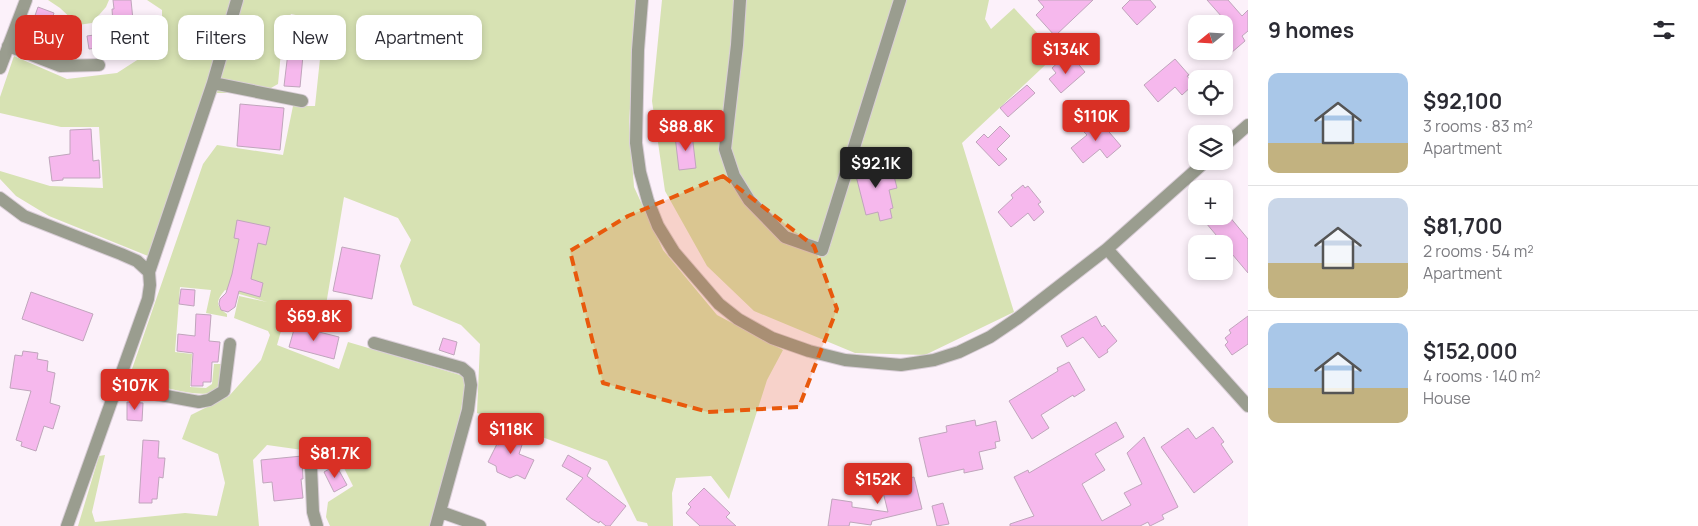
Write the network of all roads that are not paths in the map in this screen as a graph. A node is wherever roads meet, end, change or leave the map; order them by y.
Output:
1 (26, 0) edge
2 (237, 0) edge
3 (642, 0) edge
4 (740, 0) edge
5 (900, 0) edge
6 (8, 46) junction
7 (99, 65) dead end
8 (0, 68) edge
9 (213, 83) junction
10 (302, 101) dead end
11 (1248, 125) edge
12 (1233, 138) edge
13 (1196, 170) edge
14 (0, 198) edge
15 (1107, 248) junction
16 (149, 272) junction
17 (374, 343) dead end
18 (230, 344) dead end
19 (117, 386) junction
20 (1248, 406) edge
21 (311, 467) dead end
22 (441, 512) junction
23 (67, 526) edge
24 (317, 526) edge
25 (436, 526) edge
26 (480, 526) edge

1 - 6 street
2 - 9 street
3 - 15 street
4 - 5 street
6 - 7 street
6 - 8 street
9 - 10 street
9 - 16 street
11 - 12 street
13 - 15 street
14 - 16 street
15 - 20 street
16 - 19 street
17 - 22 street
18 - 19 street
19 - 23 street
21 - 24 street
22 - 25 street
22 - 26 street

